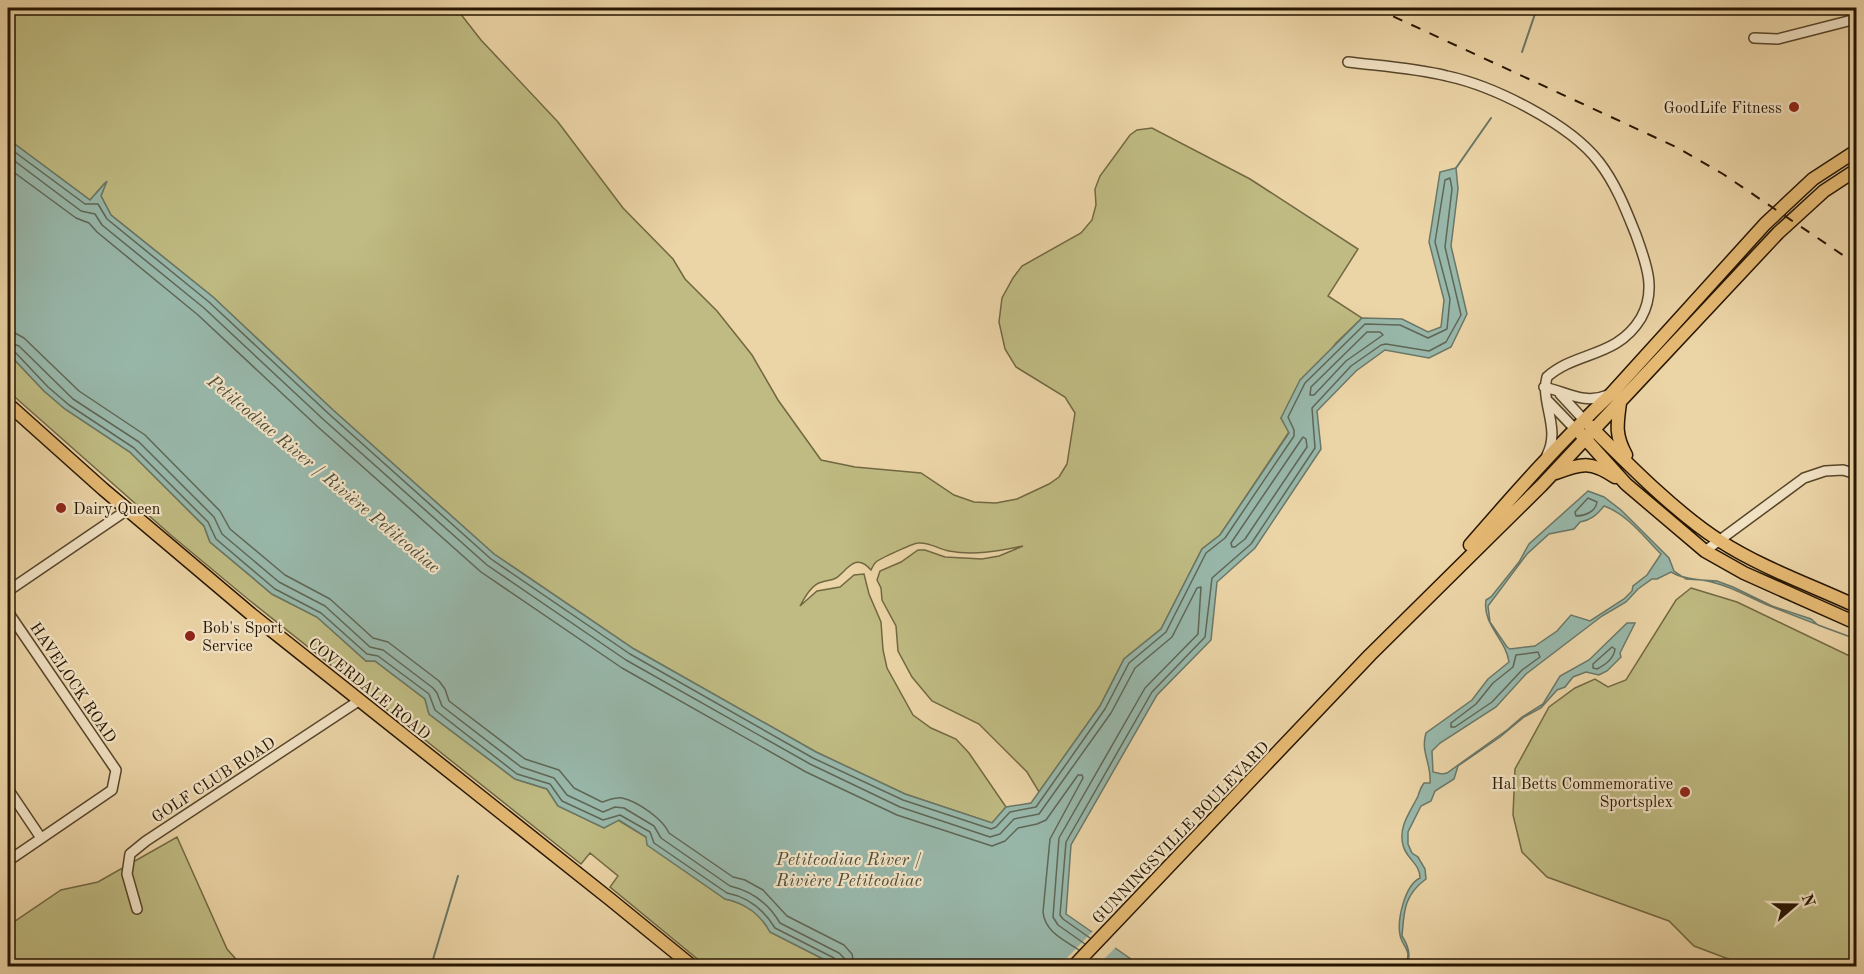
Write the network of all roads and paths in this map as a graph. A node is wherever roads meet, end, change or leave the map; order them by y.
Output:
1 (1857, 19) edge
2 (1754, 38) dead end
3 (1348, 62) dead end
4 (1857, 151) edge
5 (1857, 170) edge
6 (1544, 387) junction
7 (1556, 390) junction
8 (1611, 394) junction
9 (1547, 401) junction
10 (1620, 403) junction
11 (8, 404) edge
12 (1583, 421) junction
13 (1593, 431) junction
14 (1542, 464) junction
15 (1633, 467) junction
16 (1552, 474) junction
17 (1857, 474) edge
18 (1626, 484) junction
19 (127, 510) junction
20 (1719, 541) junction
21 (1705, 552) junction
22 (8, 591) edge
23 (1857, 606) edge
24 (1414, 610) junction
25 (8, 612) edge
26 (1857, 623) edge
27 (360, 700) junction
28 (8, 789) edge
29 (41, 838) junction
30 (8, 861) edge
31 (137, 909) dead end
32 (692, 966) edge
33 (1074, 966) edge

1 - 2 street
3 - 6 street
4 - 8 main road
5 - 10 main road
6 - 7 street
6 - 9 street
7 - 8 street
7 - 12 street
8 - 12 main road
9 - 12 street
9 - 14 street
10 - 13 main road
10 - 15 main road
11 - 19 main road, COVERDALE ROAD
12 - 13 main road
12 - 14 main road
13 - 15 main road
13 - 16 main road
13 - 18 main road
14 - 24 main road
15 - 20 main road
16 - 18 main road
16 - 24 main road
17 - 20 street
18 - 21 main road
19 - 22 street
19 - 27 main road, COVERDALE ROAD
20 - 21 street
20 - 23 main road
21 - 26 main road
24 - 33 main road, GUNNINGSVILLE BOULEVARD
25 - 29 street, HAVELOCK ROAD
27 - 31 street, GOLF CLUB ROAD
27 - 32 main road, COVERDALE ROAD
28 - 29 street
29 - 30 street

